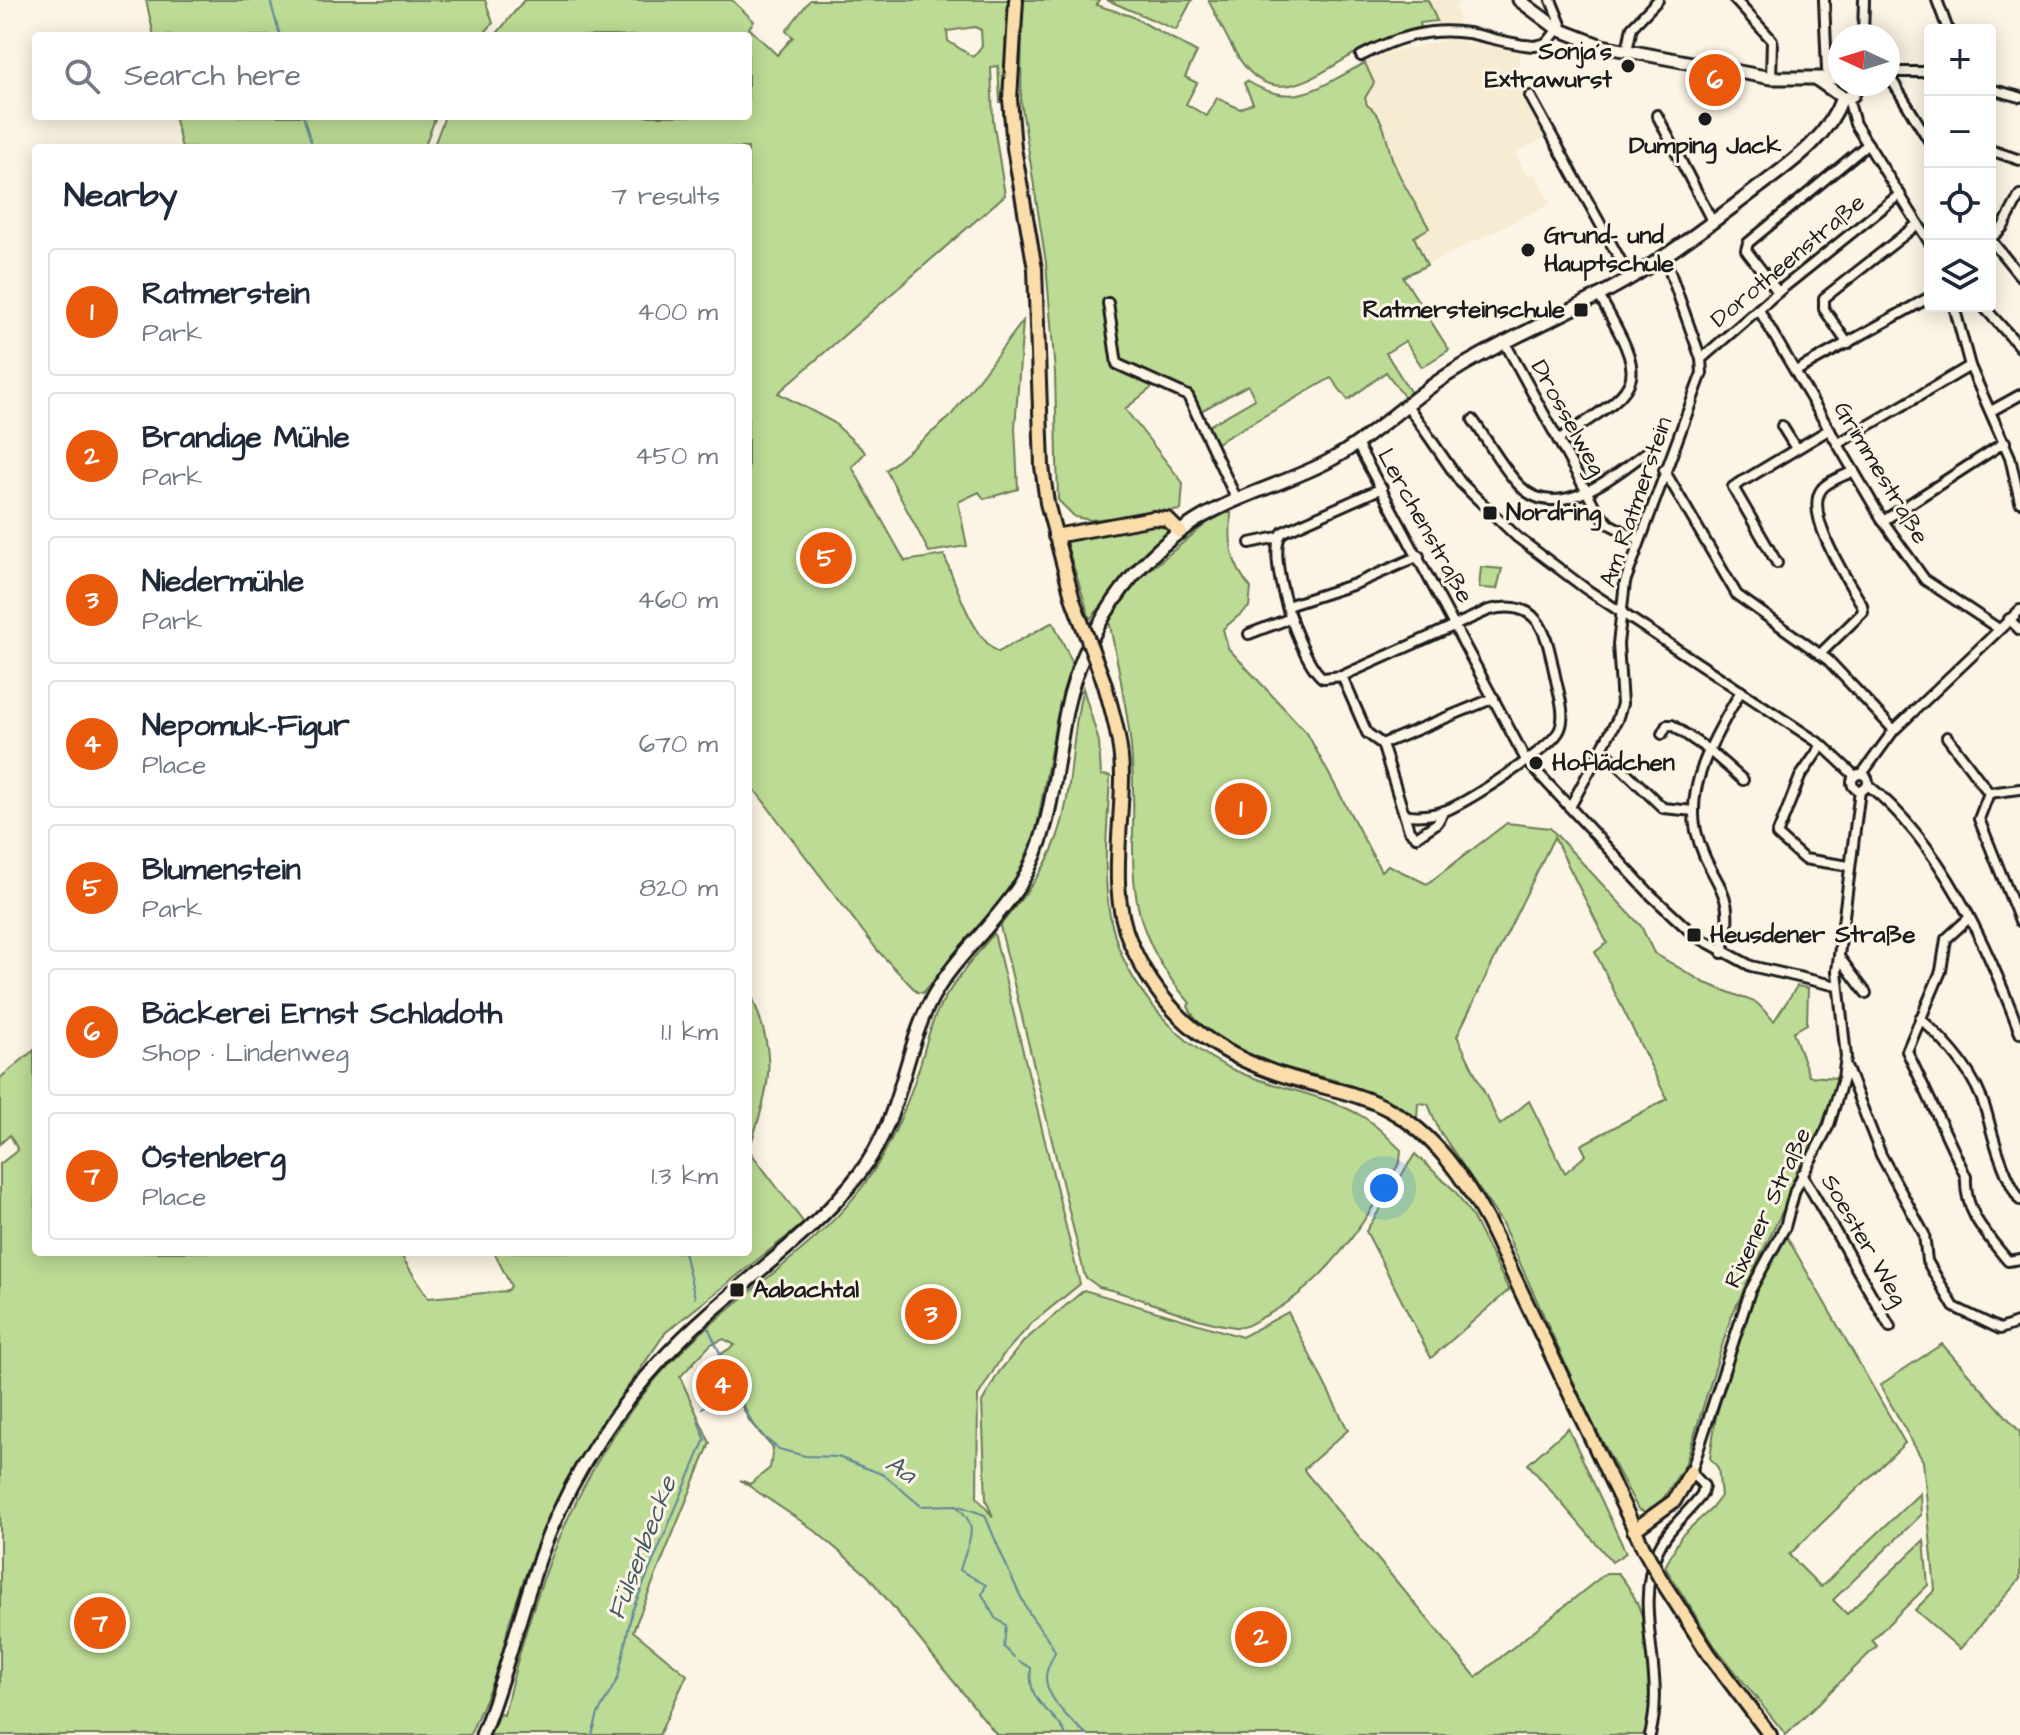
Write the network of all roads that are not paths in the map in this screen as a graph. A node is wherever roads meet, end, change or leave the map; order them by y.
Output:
1 (1016, 0) edge
2 (1519, 0) edge
3 (1551, 0) edge
4 (1658, 0) edge
5 (1735, 0) edge
6 (1824, 0) edge
7 (1864, 0) edge
8 (1937, 0) edge
9 (1863, 24) edge
10 (1946, 24) edge
11 (1561, 31) junction
12 (1627, 51) junction
13 (1361, 56) dead end
14 (1827, 70) dead end
15 (1924, 72) edge
16 (1900, 73) edge
17 (1771, 78) junction
18 (1828, 80) edge
19 (1819, 81) junction
20 (1828, 84) edge
21 (1996, 91) edge
22 (1900, 93) edge
23 (1530, 96) dead end
24 (1846, 96) edge
25 (1849, 96) edge
26 (2020, 97) edge
27 (1657, 115) dead end
28 (1924, 132) edge
29 (1868, 144) junction
30 (1996, 152) edge
31 (2020, 160) edge
32 (1900, 194) junction
33 (2020, 195) edge
34 (1712, 221) junction
35 (1918, 224) junction
36 (1996, 233) edge
37 (1928, 240) edge
38 (1991, 240) edge
39 (1664, 255) junction
40 (2020, 276) edge
41 (1630, 278) junction
42 (1778, 292) junction
43 (1598, 294) junction
44 (1924, 300) edge
45 (1108, 303) dead end
46 (1759, 310) junction
47 (1956, 312) edge
48 (1988, 312) edge
49 (1504, 341) junction
50 (1848, 344) junction
51 (2020, 347) edge
52 (1701, 359) junction
53 (1970, 366) junction
54 (1796, 371) junction
55 (2020, 395) edge
56 (1407, 405) junction
57 (1991, 411) junction
58 (1473, 420) dead end
59 (1782, 426) dead end
60 (1830, 429) junction
61 (1558, 440) junction
62 (2005, 442) junction
63 (1839, 443) junction
64 (1357, 444) junction
65 (1795, 447) junction
66 (1648, 451) dead end
67 (1664, 470) junction
68 (1854, 471) junction
69 (1382, 488) junction
70 (1586, 493) junction
71 (1236, 498) junction
72 (2020, 502) edge
73 (1883, 521) junction
74 (1180, 532) junction
75 (1055, 536) junction
76 (1278, 537) junction
77 (1638, 539) junction
78 (1250, 543) dead end
79 (1419, 556) junction
80 (1777, 563) dead end
81 (1287, 606) junction
82 (2020, 610) edge
83 (1620, 611) junction
84 (1291, 618) junction
85 (2009, 619) junction
86 (1457, 626) junction
87 (1999, 629) junction
88 (2020, 630) edge
89 (1249, 634) dead end
90 (1820, 654) junction
91 (1342, 676) junction
92 (1741, 691) junction
93 (1494, 698) junction
94 (1894, 730) junction
95 (1662, 734) dead end
96 (1947, 737) dead end
97 (1382, 744) junction
98 (1822, 745) junction
99 (1603, 750) junction
100 (1710, 751) junction
101 (1526, 760) junction
102 (1859, 775) junction
103 (1743, 780) dead end
104 (1864, 788) junction
105 (2020, 789) edge
106 (1989, 793) junction
107 (1570, 807) junction
108 (1444, 811) junction
109 (1694, 811) junction
110 (1404, 814) junction
111 (1849, 866) junction
112 (1969, 918) junction
113 (2020, 921) edge
114 (1722, 953) junction
115 (1839, 956) junction
116 (1837, 986) junction
117 (1866, 993) dead end
118 (1920, 1018) junction
119 (2020, 1033) edge
120 (1846, 1066) junction
121 (1802, 1174) junction
122 (2020, 1200) edge
123 (2020, 1259) edge
124 (2018, 1323) edge
125 (1890, 1327) dead end
126 (2020, 1334) edge
127 (1691, 1472) junction
128 (1634, 1530) junction
129 (482, 1735) edge
130 (1650, 1735) edge
131 (1770, 1735) edge

1 - 75 main road
2 - 11 street
3 - 11 street
4 - 12 street
5 - 17 street
6 - 14 street
7 - 9 street
8 - 10 street
11 - 12 street
11 - 13 street
12 - 17 street
15 - 16 street
17 - 19 street
18 - 19 street
19 - 20 street
21 - 26 street
22 - 28 street
23 - 41 street
24 - 34 street
25 - 29 street
27 - 34 street
29 - 32 street
29 - 42 street
30 - 31 street
32 - 35 street
32 - 42 street, Dorotheenstraße
33 - 36 street
34 - 39 street
35 - 37 street
35 - 50 street
38 - 40 street
39 - 41 street
39 - 52 street, Am Ratmerstein
41 - 43 street
42 - 46 street, Dorotheenstraße
43 - 49 street
43 - 61 street
44 - 50 street
45 - 71 street
46 - 52 street, Dorotheenstraße
46 - 54 street, Grimmestraße
47 - 53 street
48 - 51 street
49 - 56 street
49 - 61 street, Drosselweg
50 - 54 street
52 - 67 street, Am Ratmerstein
53 - 57 street
53 - 63 street
54 - 60 street, Grimmestraße
55 - 57 street
56 - 64 street
56 - 83 street
57 - 62 street
58 - 70 street
59 - 65 street
60 - 63 street, Grimmestraße
60 - 65 street
61 - 70 street, Drosselweg
62 - 72 street
62 - 73 street
63 - 68 street, Grimmestraße
64 - 69 street, Lerchenstraße
64 - 71 street
65 - 80 street
66 - 70 street
67 - 77 street, Am Ratmerstein
67 - 90 street
68 - 73 street, Grimmestraße
68 - 90 street
69 - 76 street
69 - 79 street, Lerchenstraße
70 - 77 street, Drosselweg
71 - 74 street
73 - 87 street, Grimmestraße
74 - 75 main road
74 - 129 street
75 - 128 main road, bridge
76 - 78 street
76 - 81 street
77 - 83 street, Am Ratmerstein
79 - 81 street
79 - 86 street, Lerchenstraße
81 - 84 street
82 - 85 street
83 - 92 street
83 - 99 street, Am Ratmerstein
84 - 89 street
84 - 91 street
85 - 87 street
85 - 88 street
86 - 91 street
86 - 93 street, Lerchenstraße
86 - 101 street, Lerchenstraße
87 - 94 street
90 - 94 street
91 - 97 street
92 - 98 street
92 - 100 street
93 - 97 street
93 - 101 street, Lerchenstraße
94 - 102 street
95 - 100 street
96 - 106 street
97 - 110 street
98 - 102 street
98 - 111 street
99 - 107 street, Am Ratmerstein
99 - 109 street
100 - 103 street
100 - 109 street
101 - 107 street, Lerchenstraße
101 - 108 street
102 - 104 street
102 - 104 street
104 - 111 street, Rixener Straße
104 - 112 street
105 - 106 street
106 - 113 street
107 - 114 street
108 - 110 street
108 - 110 street
109 - 114 street
111 - 115 street, Rixener Straße
112 - 118 street
112 - 119 street
114 - 116 street
115 - 116 street, Rixener Straße
115 - 117 street
116 - 120 street, Rixener Straße
118 - 122 street
118 - 123 street
120 - 121 street, Rixener Straße
120 - 124 street
121 - 125 street, Soester Weg
121 - 127 street, Rixener Straße
124 - 126 street
127 - 128 main road
127 - 130 street
128 - 131 main road, bridge

